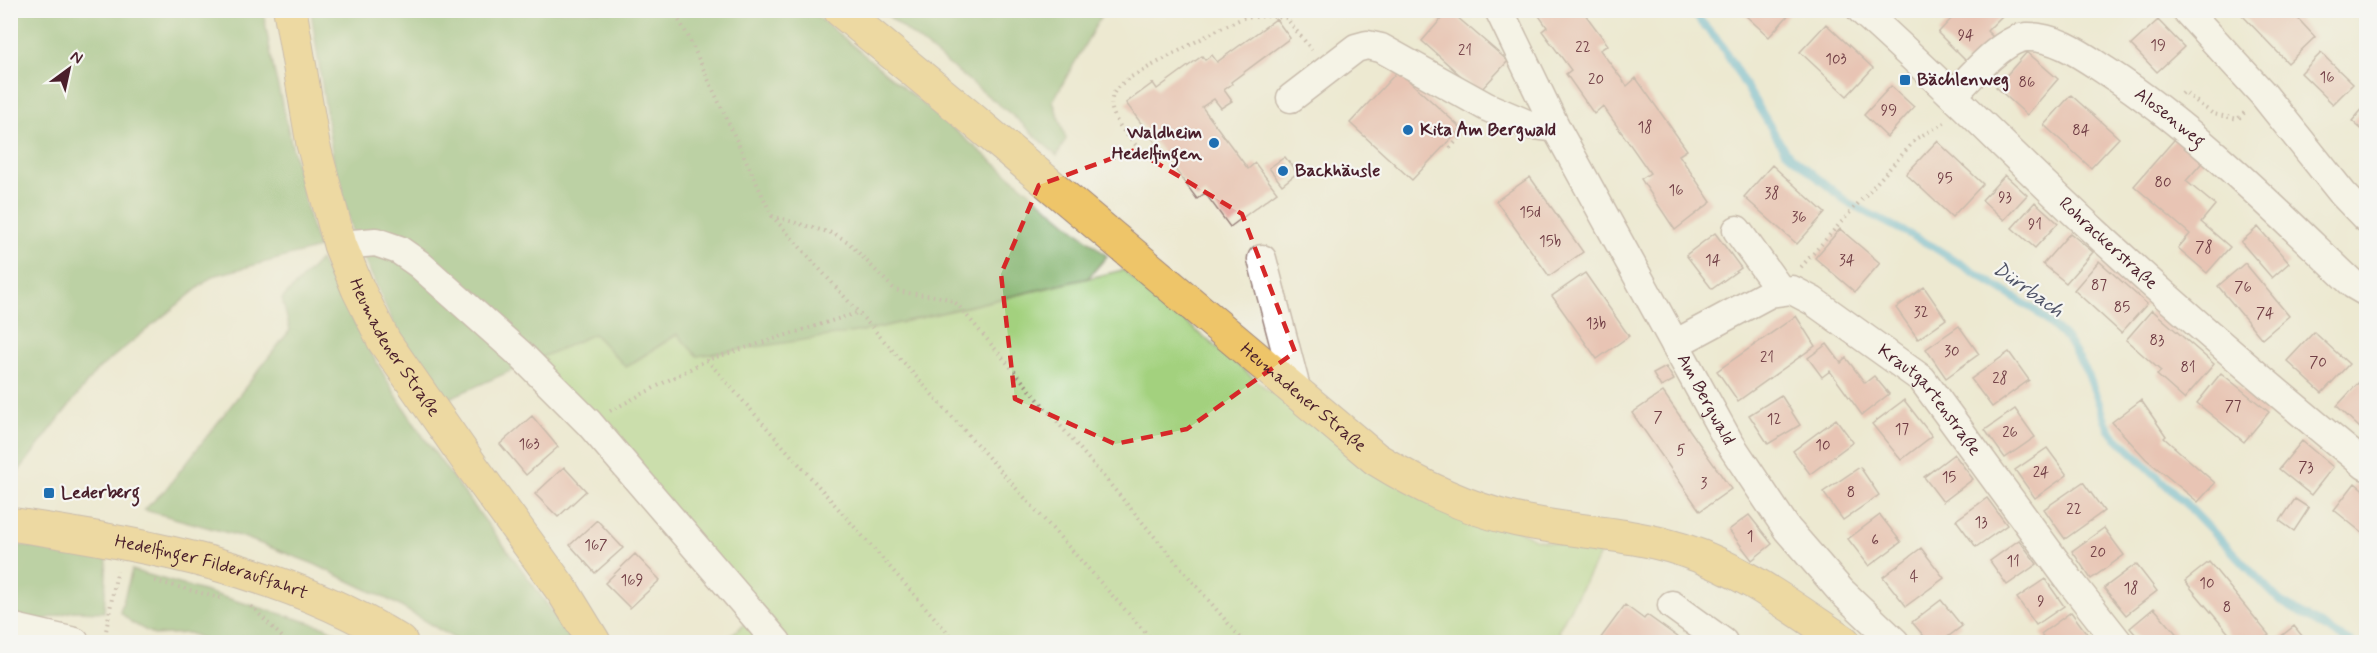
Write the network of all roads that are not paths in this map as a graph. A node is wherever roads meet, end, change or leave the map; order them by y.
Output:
1 (290, 10) edge
2 (840, 10) edge
3 (1499, 10) edge
4 (1861, 10) edge
5 (2186, 10) edge
6 (1291, 98) dead end
7 (1960, 103) junction
8 (1556, 128) junction
9 (2367, 218) edge
10 (1737, 230) dead end
11 (340, 245) junction
12 (1262, 259) dead end
13 (1786, 291) junction
14 (2367, 292) edge
15 (1674, 344) junction
16 (1298, 392) junction
17 (2367, 466) edge
18 (10, 524) edge
19 (1672, 605) dead end
20 (10, 627) edge
21 (75, 642) edge
22 (401, 642) edge
23 (594, 642) edge
24 (777, 642) edge
25 (1723, 642) edge
26 (1844, 642) edge
27 (1895, 642) edge
28 (2118, 642) edge

1 - 11 main road, Heumadener Straße
2 - 16 main road, Heumadener Straße
3 - 8 street, Am Bergwald
4 - 7 street, Rohrackerstraße
5 - 9 street
6 - 8 street
7 - 14 street, Alosenweg
7 - 17 street, Rohrackerstraße
8 - 15 street, Am Bergwald
10 - 13 street
11 - 23 main road, Heumadener Straße
11 - 24 street
12 - 16 street
13 - 15 street
13 - 28 street, Krautgartenstraße
15 - 27 street, Am Bergwald
16 - 26 main road, Heumadener Straße
18 - 22 main road, Hedelfinger Filderauffahrt
19 - 25 street
20 - 21 street

